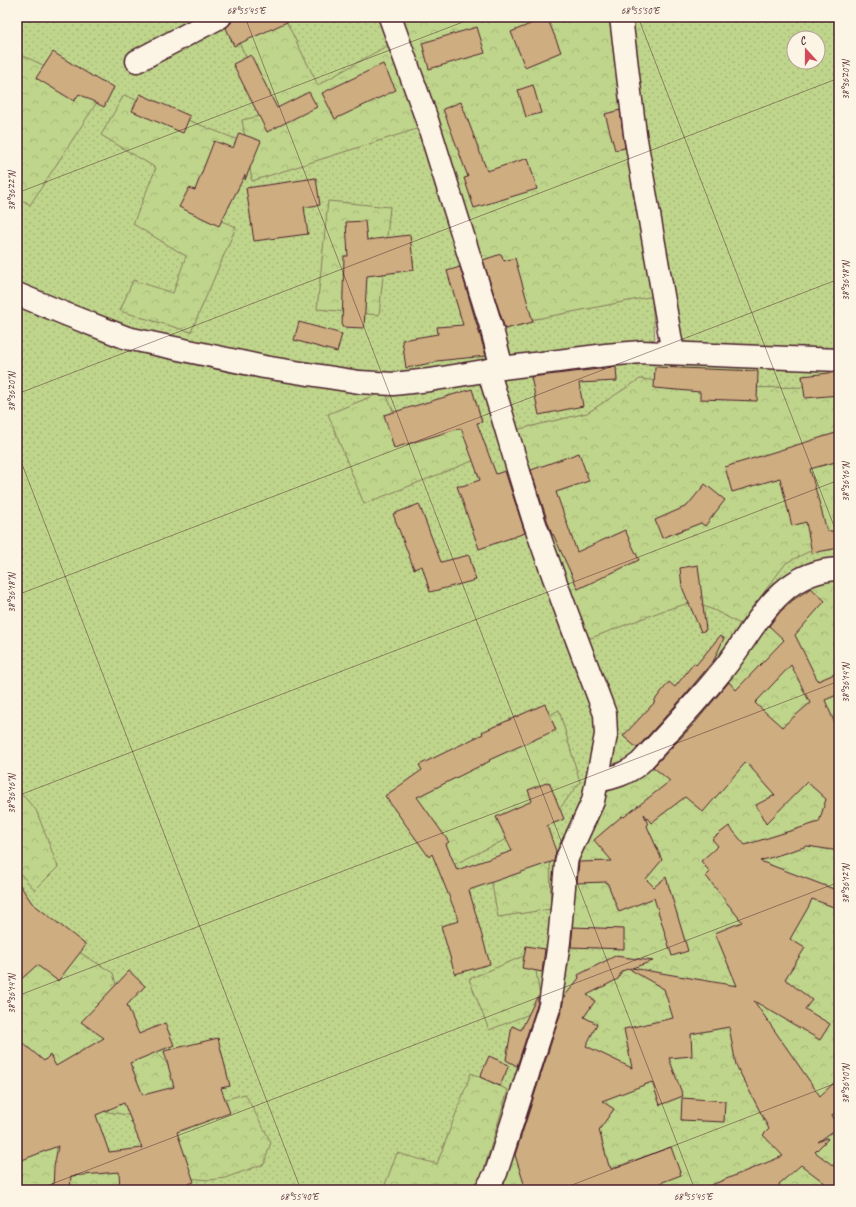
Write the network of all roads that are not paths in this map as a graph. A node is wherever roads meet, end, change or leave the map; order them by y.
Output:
1 (220, 17) edge
2 (390, 17) edge
3 (621, 17) edge
4 (137, 61) dead end
5 (17, 294) edge
6 (673, 353) junction
7 (839, 360) edge
8 (495, 369) junction
9 (839, 569) edge
10 (597, 781) junction
11 (490, 1188) edge

1 - 4 street
2 - 8 street
3 - 6 street
5 - 8 street
6 - 7 street
6 - 8 street
8 - 10 street
9 - 10 street
10 - 11 street

